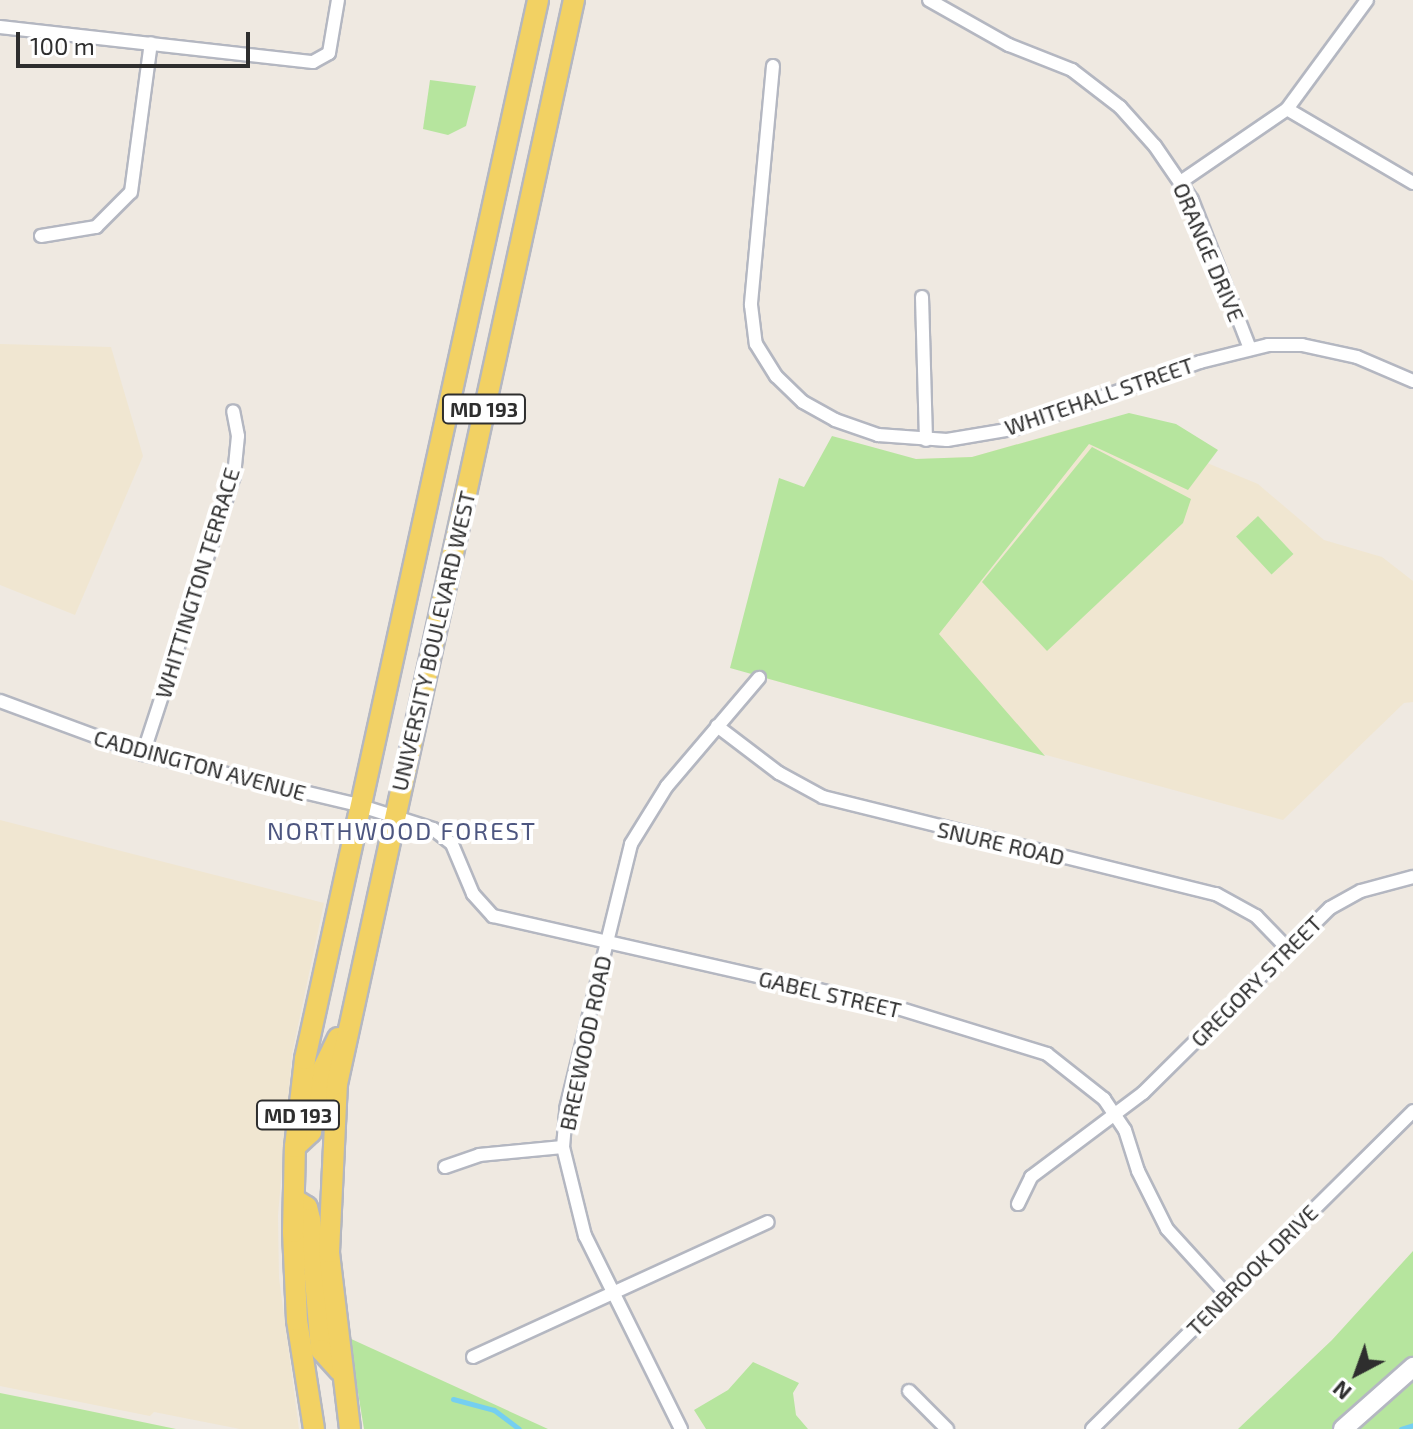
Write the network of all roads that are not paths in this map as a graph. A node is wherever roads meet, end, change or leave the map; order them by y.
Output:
1 (338, 0) edge
2 (538, 0) edge
3 (574, 0) edge
4 (929, 0) edge
5 (1367, 0) edge
6 (0, 27) edge
7 (151, 43) junction
8 (773, 66) dead end
9 (1287, 109) junction
10 (1182, 181) junction
11 (1413, 183) edge
12 (41, 236) dead end
13 (922, 297) dead end
14 (1250, 349) junction
15 (1413, 381) edge
16 (450, 396) junction
17 (486, 403) junction
18 (233, 411) dead end
19 (926, 440) junction
20 (759, 678) dead end
21 (0, 701) edge
22 (717, 726) junction
23 (143, 754) junction
24 (358, 805) junction
25 (393, 818) junction
26 (1413, 877) edge
27 (606, 943) junction
28 (1288, 949) junction
29 (348, 1016) junction
30 (1413, 1111) edge
31 (1114, 1113) junction
32 (295, 1147) junction
33 (563, 1147) junction
34 (445, 1167) dead end
35 (294, 1199) junction
36 (1018, 1204) dead end
37 (768, 1222) dead end
38 (611, 1293) junction
39 (1227, 1295) junction
40 (473, 1357) dead end
41 (1413, 1367) edge
42 (340, 1371) junction
43 (909, 1391) dead end
44 (314, 1429) edge
45 (350, 1429) edge
46 (681, 1429) edge
47 (947, 1429) edge
48 (1092, 1429) edge
49 (1343, 1429) edge

1 - 7 street
2 - 16 main road, UNIVERSITY BOULEVARD WEST / MD 193
3 - 17 main road, UNIVERSITY BOULEVARD WEST / MD 193
4 - 10 street, ORANGE DRIVE
5 - 9 street
6 - 7 street
7 - 12 street
8 - 19 street, WHITEHALL STREET
9 - 10 street
9 - 11 street
10 - 14 street, ORANGE DRIVE
13 - 19 street
14 - 15 street, WHITEHALL STREET
14 - 19 street, WHITEHALL STREET
16 - 17 main road
16 - 24 main road, UNIVERSITY BOULEVARD WEST / MD 193
17 - 25 main road, UNIVERSITY BOULEVARD WEST / MD 193
18 - 23 street, WHITTINGTON TERRACE
20 - 22 street, BREEWOOD ROAD
21 - 23 street, CADDINGTON AVENUE
22 - 27 street, BREEWOOD ROAD
22 - 28 street, SNURE ROAD
23 - 24 street, CADDINGTON AVENUE
24 - 25 street, GABEL STREET
24 - 32 main road, UNIVERSITY BOULEVARD WEST / MD 193
25 - 27 street, GABEL STREET
25 - 29 main road, UNIVERSITY BOULEVARD WEST / MD 193
26 - 28 street, GREGORY STREET
27 - 31 street, GABEL STREET
27 - 33 street, BREEWOOD ROAD
28 - 31 street, GREGORY STREET
29 - 32 main road
29 - 42 main road, UNIVERSITY BOULEVARD WEST / MD 193
30 - 39 street, TENBROOK DRIVE
31 - 36 street, GREGORY STREET
31 - 39 street, GABEL STREET
32 - 35 main road, UNIVERSITY BOULEVARD WEST / MD 193
33 - 34 street
33 - 38 street, BREEWOOD ROAD
35 - 42 main road
35 - 44 main road, UNIVERSITY BOULEVARD WEST / MD 193
37 - 38 street
38 - 40 street
38 - 46 street, BREEWOOD ROAD
39 - 48 street, TENBROOK DRIVE
41 - 49 street
42 - 45 main road, UNIVERSITY BOULEVARD WEST / MD 193
43 - 47 street

